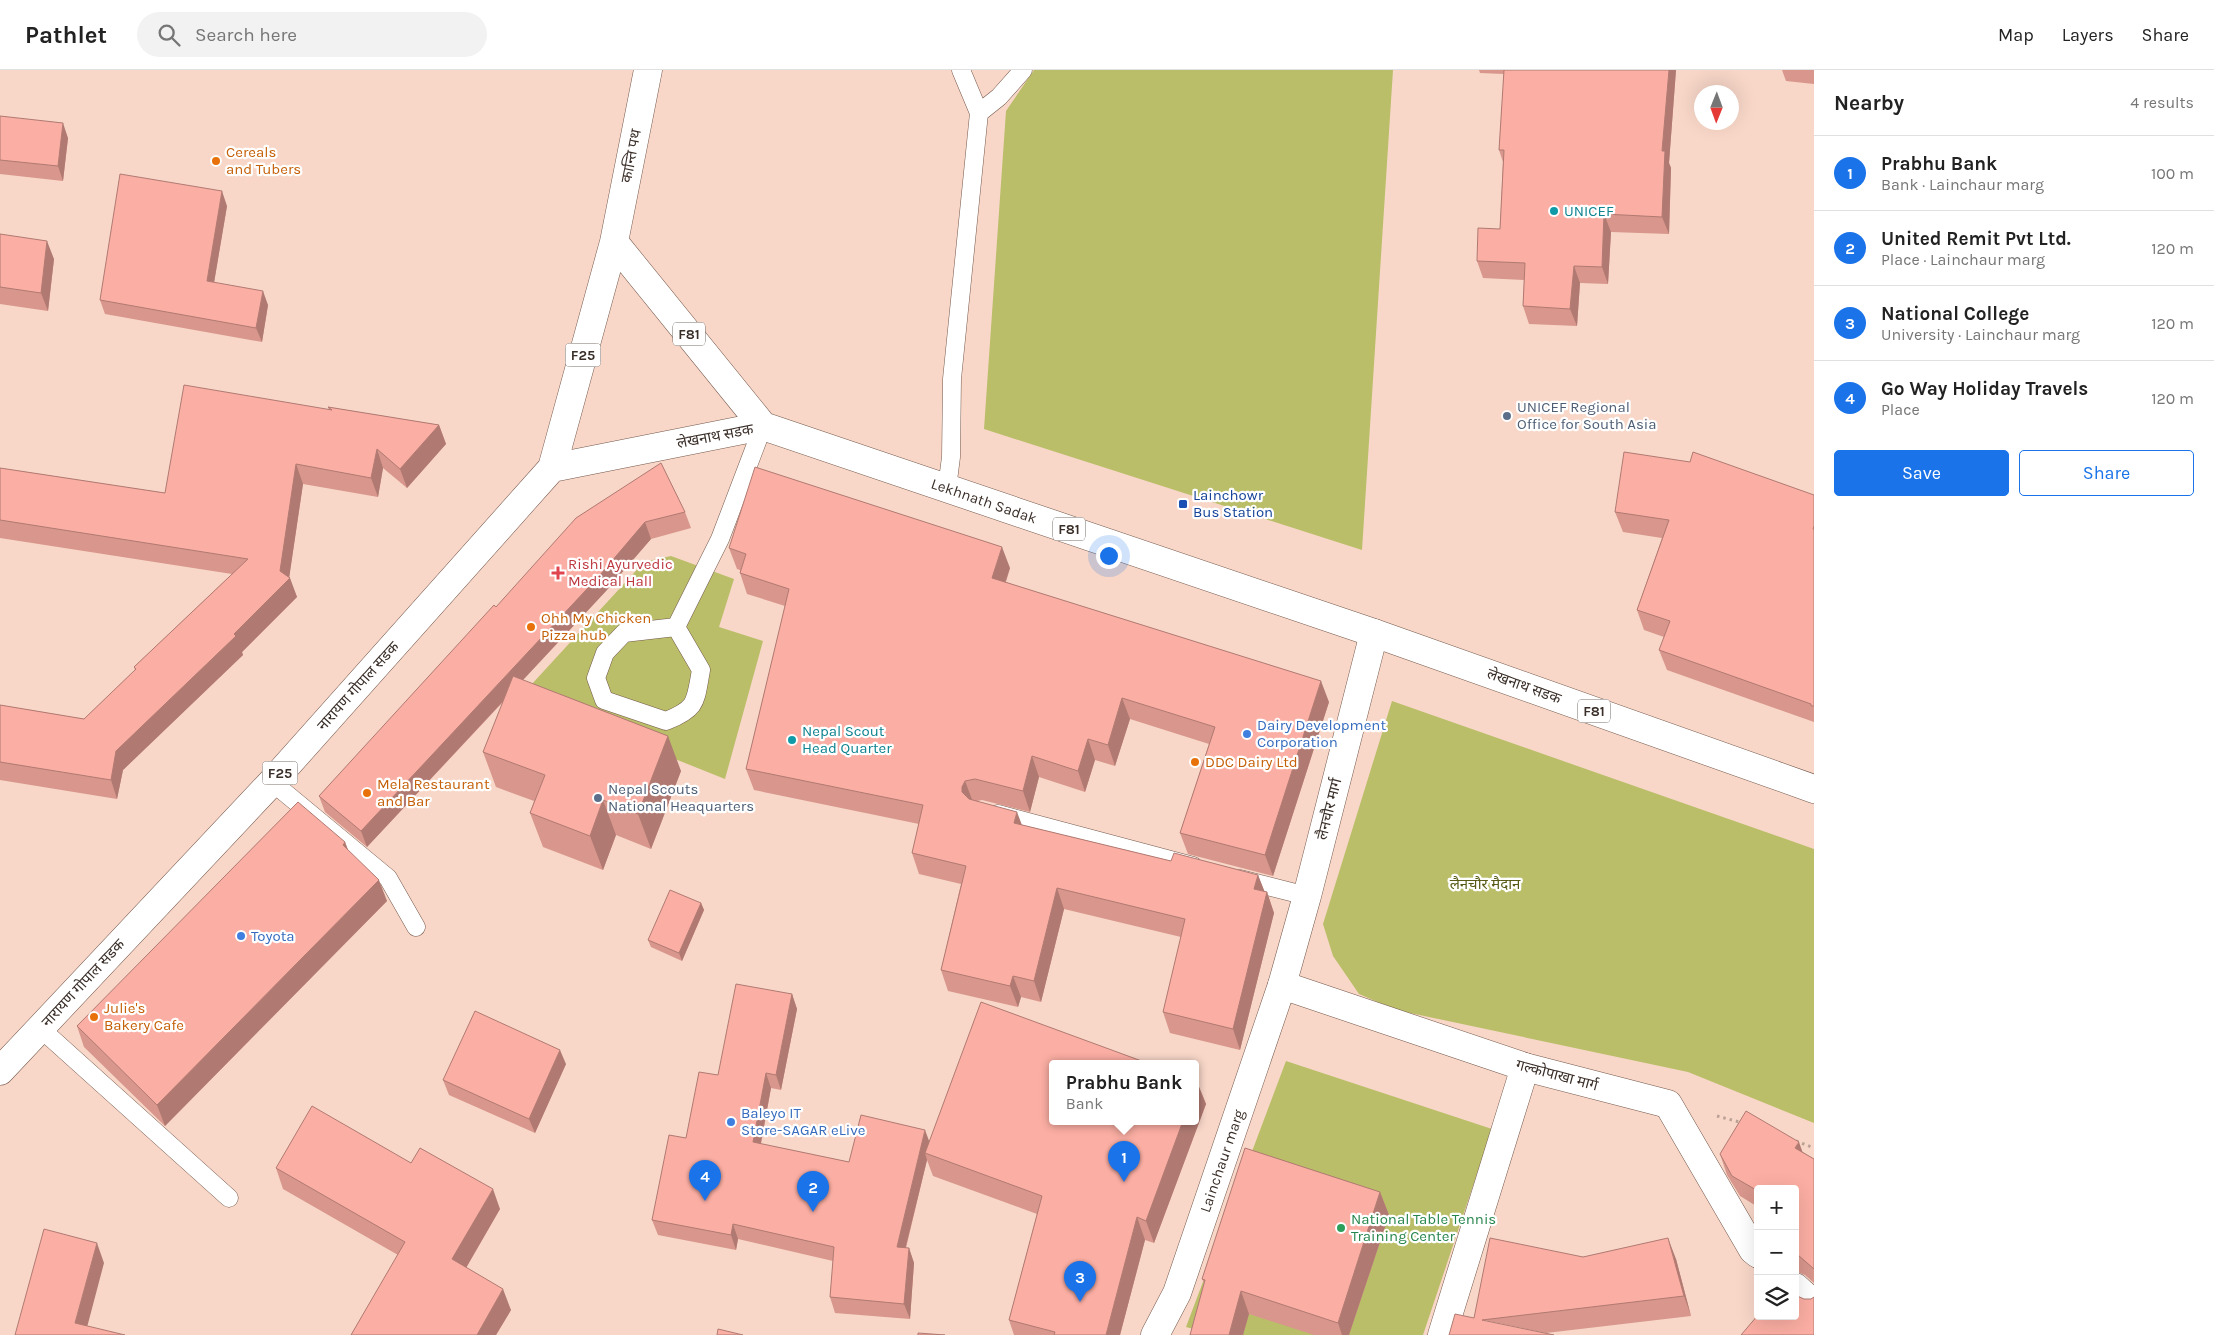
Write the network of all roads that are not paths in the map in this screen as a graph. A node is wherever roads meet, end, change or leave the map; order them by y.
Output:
1 (648, 70) edge
2 (961, 70) edge
3 (1023, 70) edge
4 (980, 113) junction
5 (614, 242) junction
6 (764, 426) junction
7 (552, 468) junction
8 (947, 488) junction
9 (676, 628) junction
10 (1374, 633) junction
11 (272, 782) junction
12 (1814, 789) edge
13 (980, 810) edge
14 (1307, 896) junction
15 (416, 927) dead end
16 (1282, 985) junction
17 (40, 1028) junction
18 (1525, 1067) junction
19 (0, 1070) edge
20 (230, 1198) dead end
21 (1754, 1250) edge
22 (1799, 1291) edge
23 (1814, 1304) edge
24 (1155, 1335) edge
25 (1442, 1335) edge

1 - 5 main road, कान्ति पथ
2 - 4 lane
3 - 4 lane
4 - 8 lane
5 - 6 main road, लेखनाथ सडक / F81
5 - 7 main road, नारायण गोपाल सडक / F25
6 - 7 main road, लेखनाथ सडक / F81
6 - 8 main road, Lekhnath Sadak / F81
6 - 9 lane
7 - 11 main road, नारायण गोपाल सडक / F25
8 - 10 main road, Lekhnath Sadak / F81
9 - 9 lane
10 - 12 main road, लेखनाथ सडक / F81
10 - 14 main road, लैनचौर मार्ग
11 - 15 lane
11 - 17 main road, नारायण गोपाल सडक / F25
13 - 14 lane
14 - 16 main road, लैनचौर मार्ग
16 - 18 main road, गल्कोपाखा मार्ग
16 - 24 main road, Lainchaur marg
17 - 19 main road, नारायण गोपाल सडक / F25
17 - 20 lane
18 - 21 main road, गल्कोपाखा मार्ग
18 - 25 main road
22 - 23 main road

